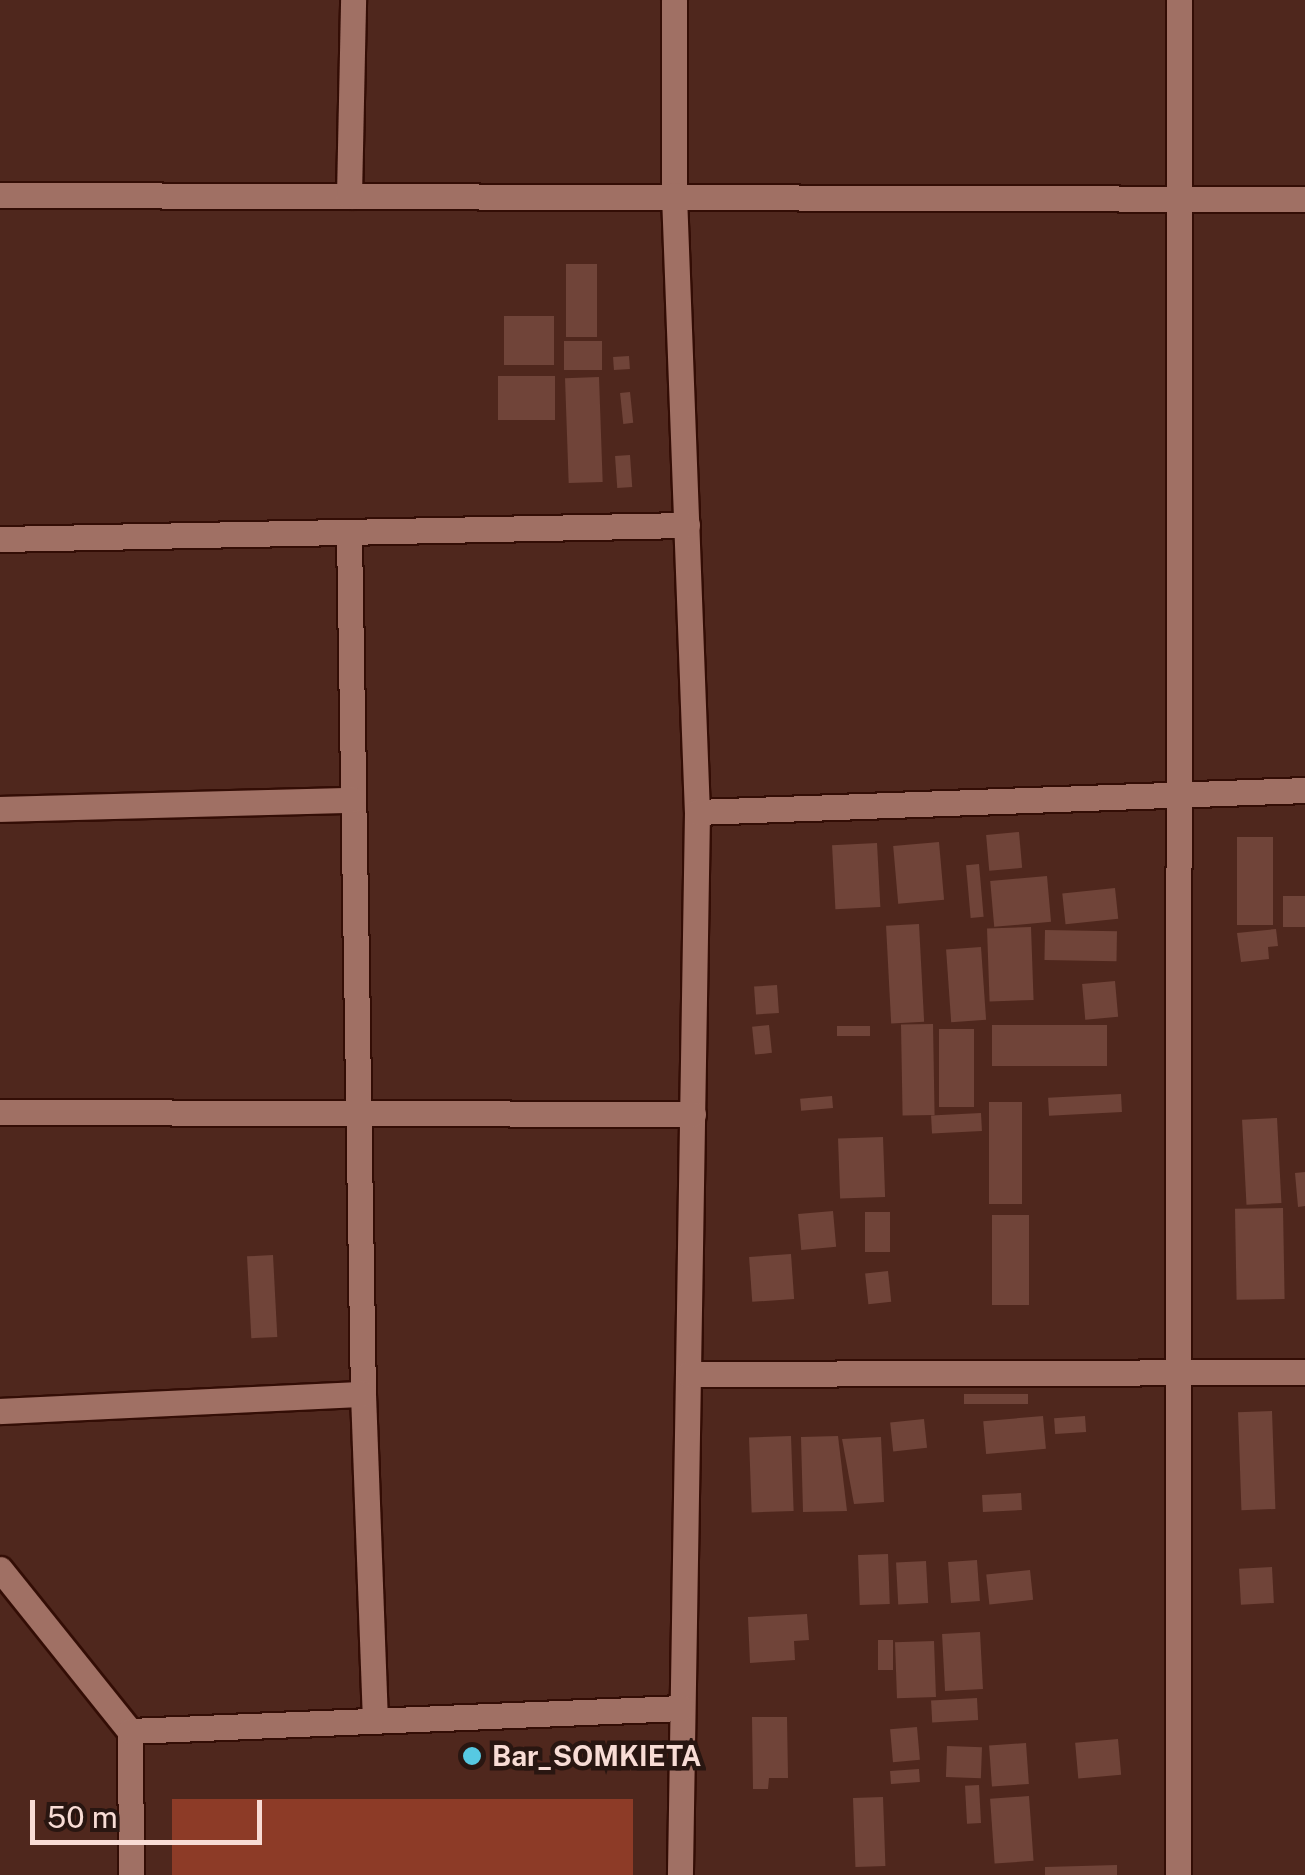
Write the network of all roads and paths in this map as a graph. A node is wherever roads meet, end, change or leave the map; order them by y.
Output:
1 (354, 0) edge
2 (674, 0) edge
3 (1179, 0) edge
4 (0, 195) edge
5 (674, 195) junction
6 (349, 196) junction
7 (1179, 198) junction
8 (1305, 199) edge
9 (687, 526) junction
10 (349, 534) junction
11 (0, 539) edge
12 (1305, 790) edge
13 (1177, 791) junction
14 (352, 800) junction
15 (0, 809) edge
16 (697, 812) junction
17 (0, 1112) edge
18 (357, 1113) junction
19 (693, 1114) junction
20 (1178, 1372) junction
21 (1305, 1372) edge
22 (688, 1374) junction
23 (363, 1394) junction
24 (0, 1411) edge
25 (0, 1570) edge
26 (682, 1708) junction
27 (376, 1719) junction
28 (130, 1731) junction
29 (131, 1875) edge
30 (680, 1875) edge
31 (1178, 1875) edge

1 - 6 street
2 - 5 street
3 - 7 street
4 - 6 street
5 - 6 street
5 - 7 street
5 - 9 street
7 - 8 street
7 - 13 street
9 - 10 street
9 - 16 street
10 - 11 street
10 - 14 street
12 - 13 street
13 - 16 street
13 - 20 street
14 - 15 street
14 - 18 street
16 - 19 street
17 - 18 street
18 - 19 street
18 - 23 street
19 - 22 street
20 - 21 street
20 - 22 street
20 - 31 street
22 - 26 street
23 - 24 street
23 - 27 street
25 - 28 street
26 - 27 street
26 - 30 street
27 - 28 street
28 - 29 street

